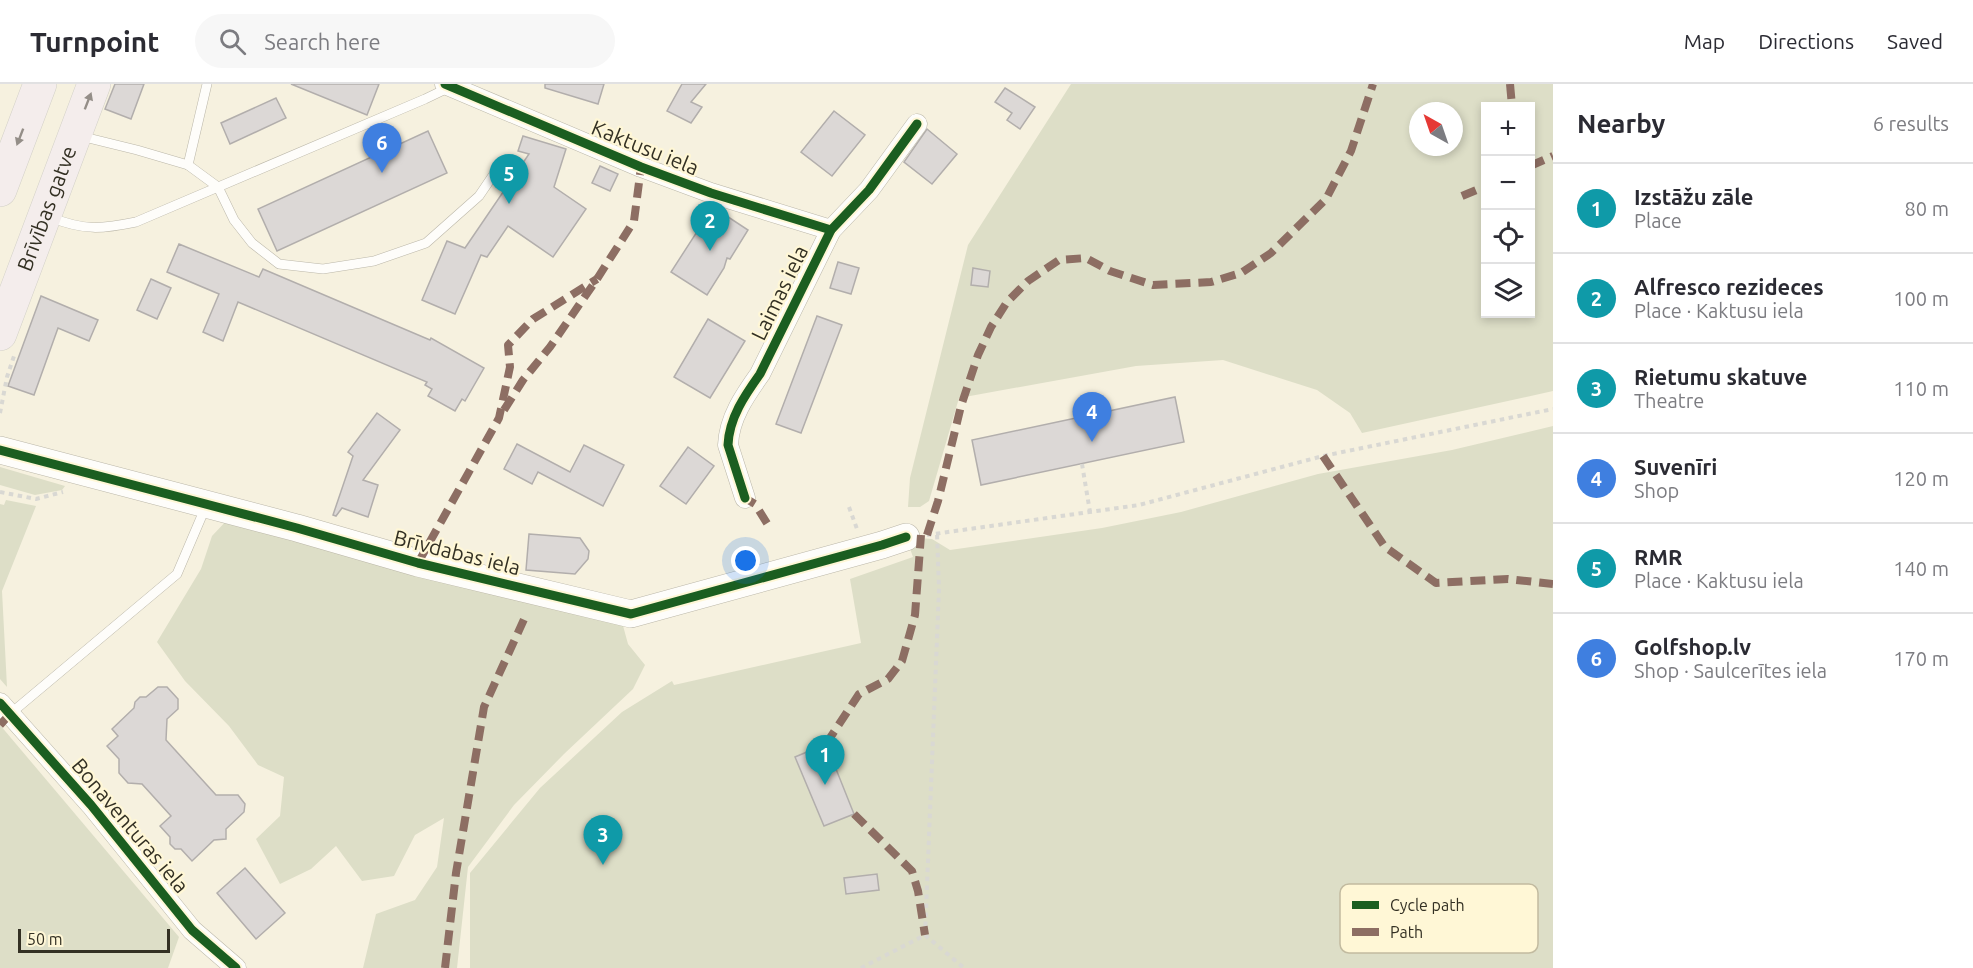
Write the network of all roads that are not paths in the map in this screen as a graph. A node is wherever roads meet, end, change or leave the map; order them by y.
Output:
1 (40, 84) edge
2 (94, 84) edge
3 (207, 84) edge
4 (451, 85) edge
5 (917, 124) dead end
6 (75, 135) junction
7 (188, 165) junction
8 (496, 171) dead end
9 (218, 187) junction
10 (0, 190) edge
11 (45, 215) junction
12 (831, 230) junction
13 (0, 334) edge
14 (0, 450) edge
15 (745, 498) dead end
16 (206, 505) junction
17 (906, 537) road end
18 (5, 709) edge
19 (236, 968) edge

1 -> 10 highway
6 -> 2 highway, Brīvības gatve
3 - 7 lane
4 - 9 lane
4 - 12 street, Kaktusu iela
5 - 12 street, Laimas iela
6 - 7 lane
6 - 11 highway, Brīvības gatve
7 - 9 lane
8 - 9 lane
9 - 11 lane
11 - 13 highway, Brīvības gatve
12 - 15 street, Laimas iela
14 - 16 street, Brīvdabas iela
16 - 17 street, Brīvdabas iela
16 - 18 lane
18 - 19 street, Bonaventuras iela

